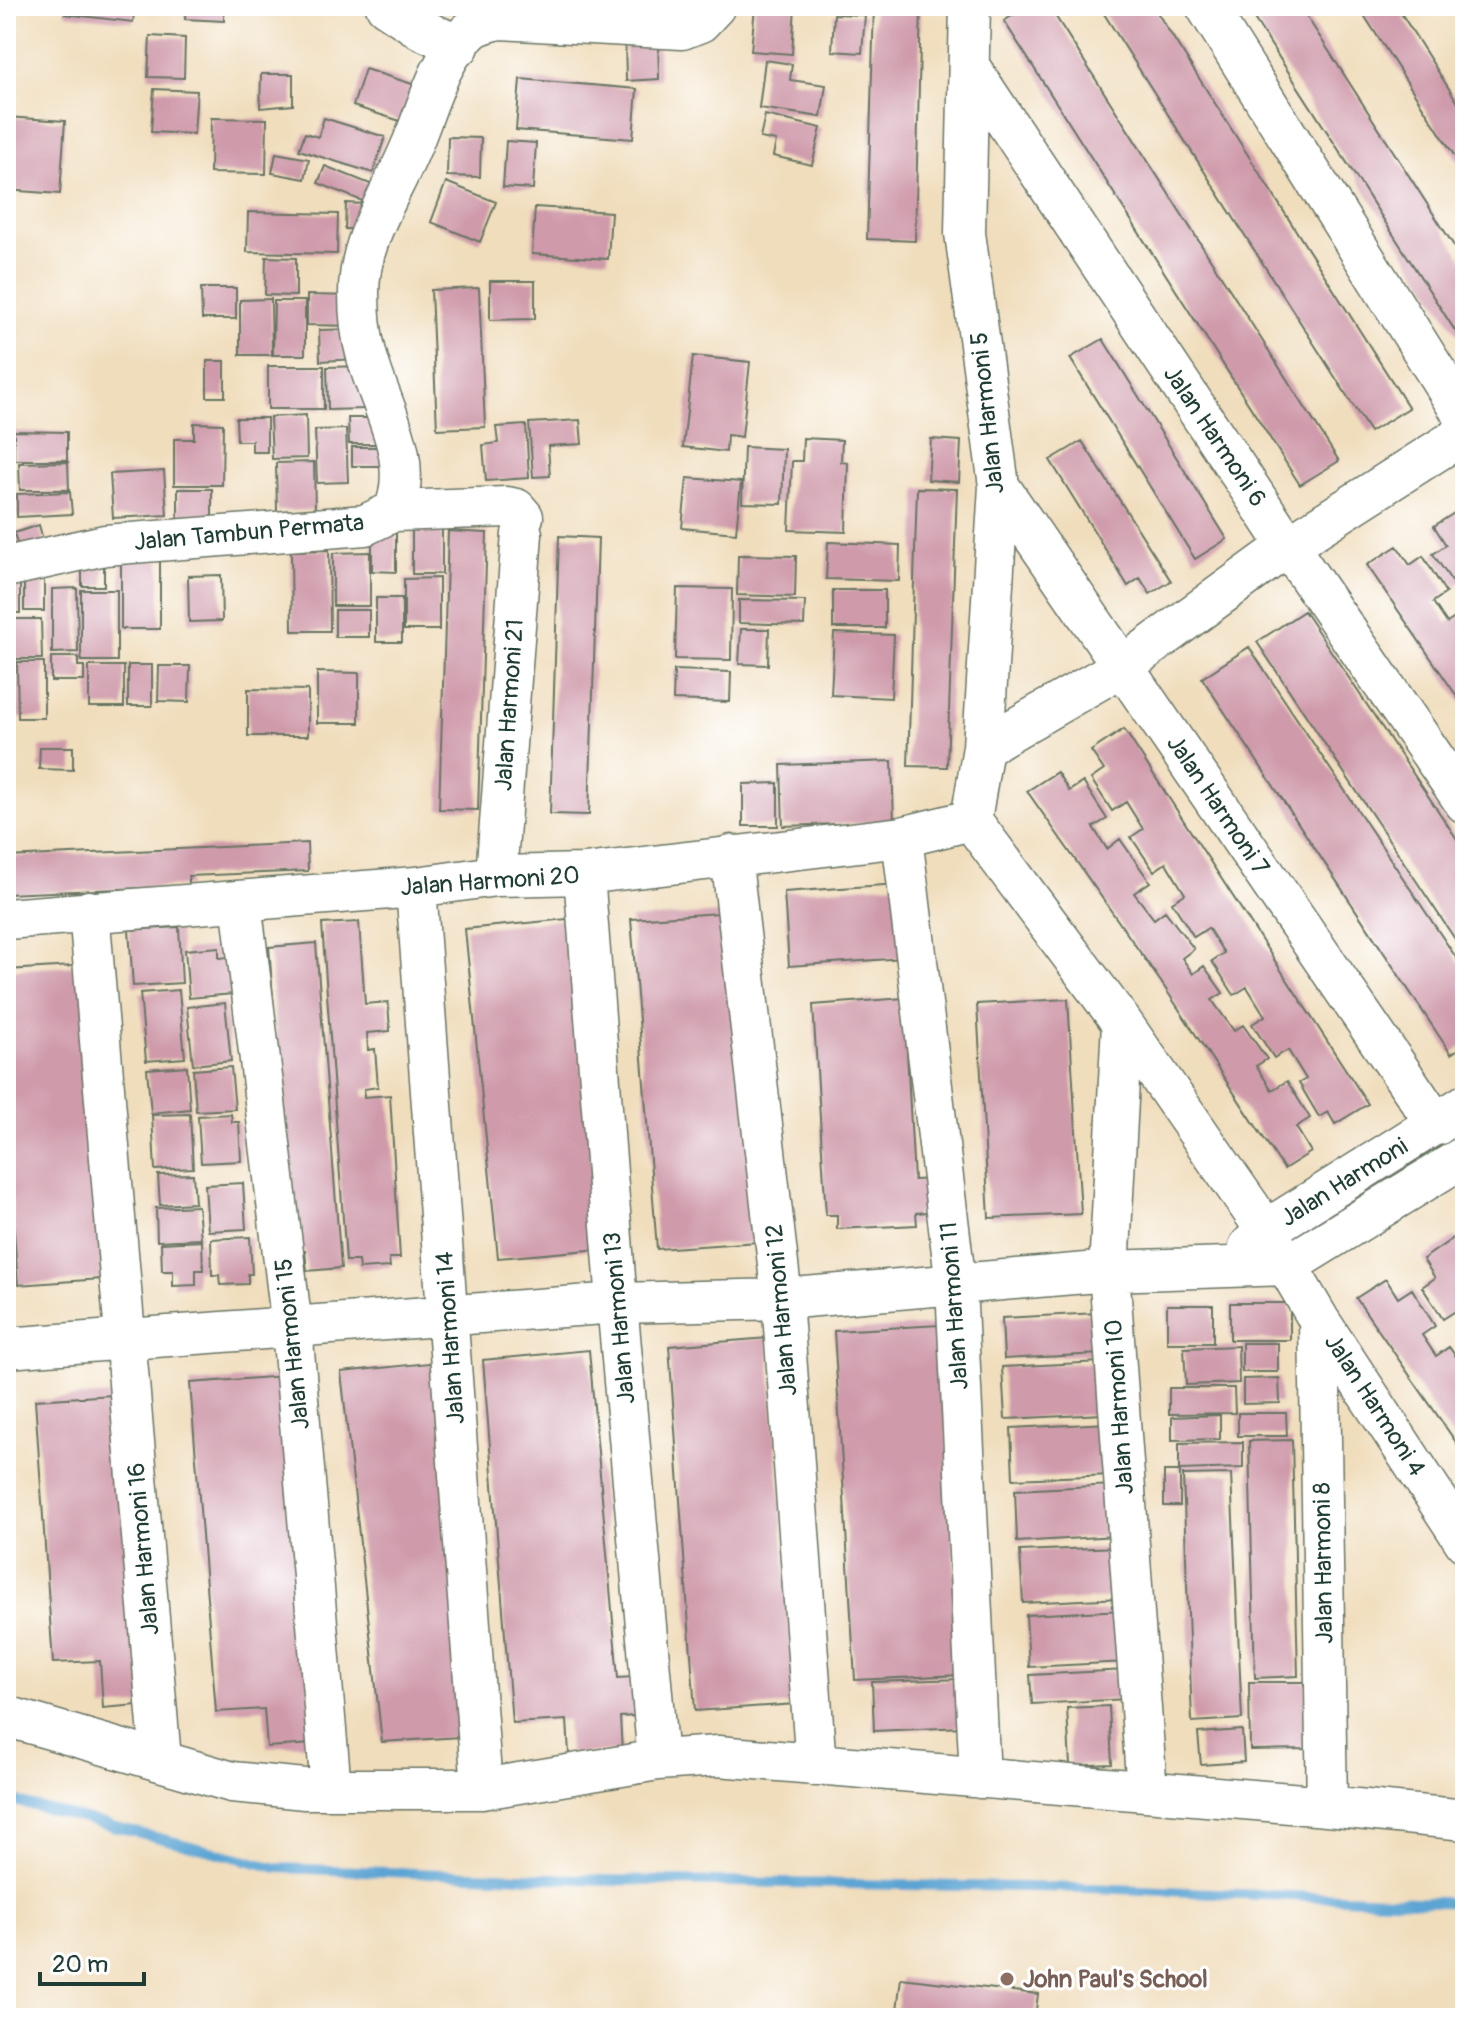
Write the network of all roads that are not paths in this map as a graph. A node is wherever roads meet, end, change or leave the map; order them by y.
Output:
1 (386, 6) edge
2 (715, 6) edge
3 (970, 6) edge
4 (1206, 6) edge
5 (459, 46) junction
6 (969, 66) junction
7 (1465, 418) edge
8 (1465, 433) edge
9 (999, 486) junction
10 (394, 511) junction
11 (1288, 546) junction
12 (6, 567) edge
13 (1123, 666) junction
14 (983, 747) junction
15 (1465, 803) edge
16 (971, 820) junction
17 (902, 837) junction
18 (731, 855) junction
19 (584, 874) junction
20 (496, 876) junction
21 (416, 887) junction
22 (241, 901) junction
23 (89, 911) junction
24 (6, 919) edge
25 (1122, 1023) junction
26 (1451, 1115) edge
27 (1464, 1158) edge
28 (1266, 1230) junction
29 (1288, 1265) junction
30 (1229, 1267) junction
31 (1109, 1271) junction
32 (956, 1286) junction
33 (782, 1299) junction
34 (617, 1303) junction
35 (449, 1317) junction
36 (1319, 1320) junction
37 (292, 1328) junction
38 (126, 1338) junction
39 (6, 1348) edge
40 (1465, 1542) edge
41 (6, 1716) edge
42 (161, 1760) junction
43 (658, 1760) junction
44 (816, 1766) junction
45 (980, 1778) junction
46 (331, 1789) junction
47 (482, 1789) junction
48 (1147, 1791) junction
49 (1327, 1806) junction
50 (1465, 1820) edge

1 - 5 street
2 - 5 street, Jalan Tambun Permata
3 - 6 street, Jalan Harmoni 5
4 - 7 street
5 - 10 street, Jalan Tambun Permata
6 - 9 street, Jalan Harmoni 5
6 - 11 street, Jalan Harmoni 6
8 - 11 street
9 - 13 street, Jalan Harmoni 7
9 - 14 street, Jalan Harmoni 5
10 - 12 street, Jalan Tambun Permata
10 - 20 street, Jalan Harmoni 21
11 - 13 street
11 - 15 street, Jalan Harmoni 6
13 - 14 street
13 - 26 street, Jalan Harmoni 7
14 - 16 street, Jalan Harmoni 5
16 - 17 street, Jalan Harmoni 20
16 - 25 street, Jalan Harmoni 4
17 - 18 street, Jalan Harmoni 20
17 - 32 street, Jalan Harmoni 11
18 - 19 street, Jalan Harmoni 20
18 - 33 street, Jalan Harmoni 12
19 - 20 street, Jalan Harmoni 20
19 - 34 street, Jalan Harmoni 13
20 - 21 street, Jalan Harmoni 20
21 - 22 street, Jalan Harmoni 20
21 - 35 street, Jalan Harmoni 14
22 - 23 street, Jalan Harmoni 20
22 - 37 street, Jalan Harmoni 15
23 - 24 street, Jalan Harmoni 20
23 - 38 street, Jalan Harmoni 16
25 - 28 street, Jalan Harmoni 4
25 - 31 street, Jalan Harmoni 10
26 - 28 street, Jalan Harmoni
27 - 29 street, Jalan Harmoni
28 - 29 street, Jalan Harmoni 4
28 - 30 street, Jalan Harmoni
29 - 30 street
29 - 36 street, Jalan Harmoni 4
30 - 31 street
31 - 32 street
31 - 48 street, Jalan Harmoni 10
32 - 33 street
32 - 45 street, Jalan Harmoni 11
33 - 34 street
33 - 44 street, Jalan Harmoni 12
34 - 35 street
34 - 43 street, Jalan Harmoni 13
35 - 37 street
35 - 47 street, Jalan Harmoni 14
36 - 40 street, Jalan Harmoni 4
36 - 49 street, Jalan Harmoni 8
37 - 38 street
37 - 46 street, Jalan Harmoni 15
38 - 39 street
38 - 42 street, Jalan Harmoni 16
41 - 42 street
42 - 46 street
43 - 44 street
43 - 47 street
44 - 45 street
45 - 48 street
46 - 47 street
48 - 49 street
49 - 50 street

